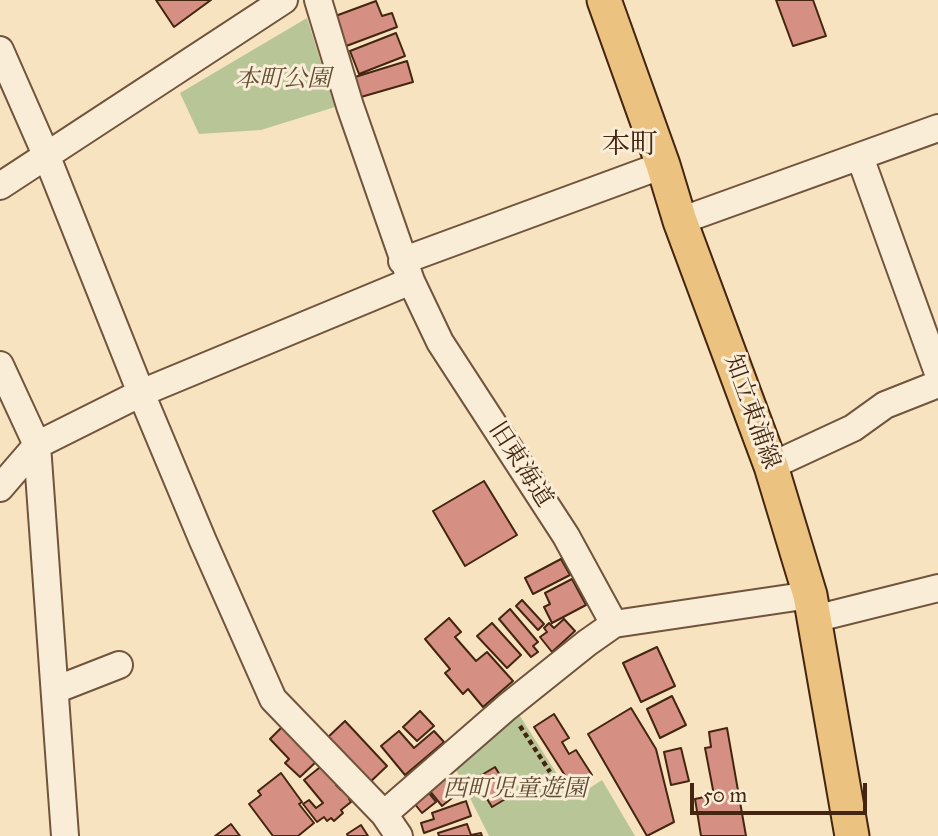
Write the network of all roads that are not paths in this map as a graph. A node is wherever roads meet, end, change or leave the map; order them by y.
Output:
1 (284, 0) edge
2 (318, 0) edge
3 (604, 0) edge
4 (0, 50) edge
5 (938, 128) edge
6 (47, 157) junction
7 (860, 157) junction
8 (663, 165) junction
9 (0, 186) edge
10 (680, 221) junction
11 (407, 271) junction
12 (0, 365) edge
13 (938, 373) edge
14 (938, 384) edge
15 (141, 393) junction
16 (37, 445) junction
17 (771, 466) junction
18 (0, 488) edge
19 (938, 587) edge
20 (812, 607) junction
21 (614, 624) junction
22 (119, 665) dead end
23 (55, 690) junction
24 (384, 814) junction
25 (65, 836) edge
26 (399, 836) edge
27 (852, 836) edge

1 - 6 street
2 - 11 street, 旧東海道
3 - 8 main road, 知立東浦線
4 - 6 street
5 - 7 street
6 - 9 street
6 - 15 street
7 - 10 street
7 - 13 street
8 - 10 main road, 知立東浦線
8 - 11 street
10 - 17 main road, 知立東浦線
11 - 15 street
11 - 21 street, 旧東海道
12 - 16 street
14 - 17 street
15 - 16 street
15 - 24 street
16 - 18 street
16 - 23 street
17 - 20 main road, 知立東浦線
19 - 20 street
20 - 21 street
20 - 27 main road, 知立東浦線
21 - 24 street
22 - 23 street
23 - 25 street
24 - 26 street

